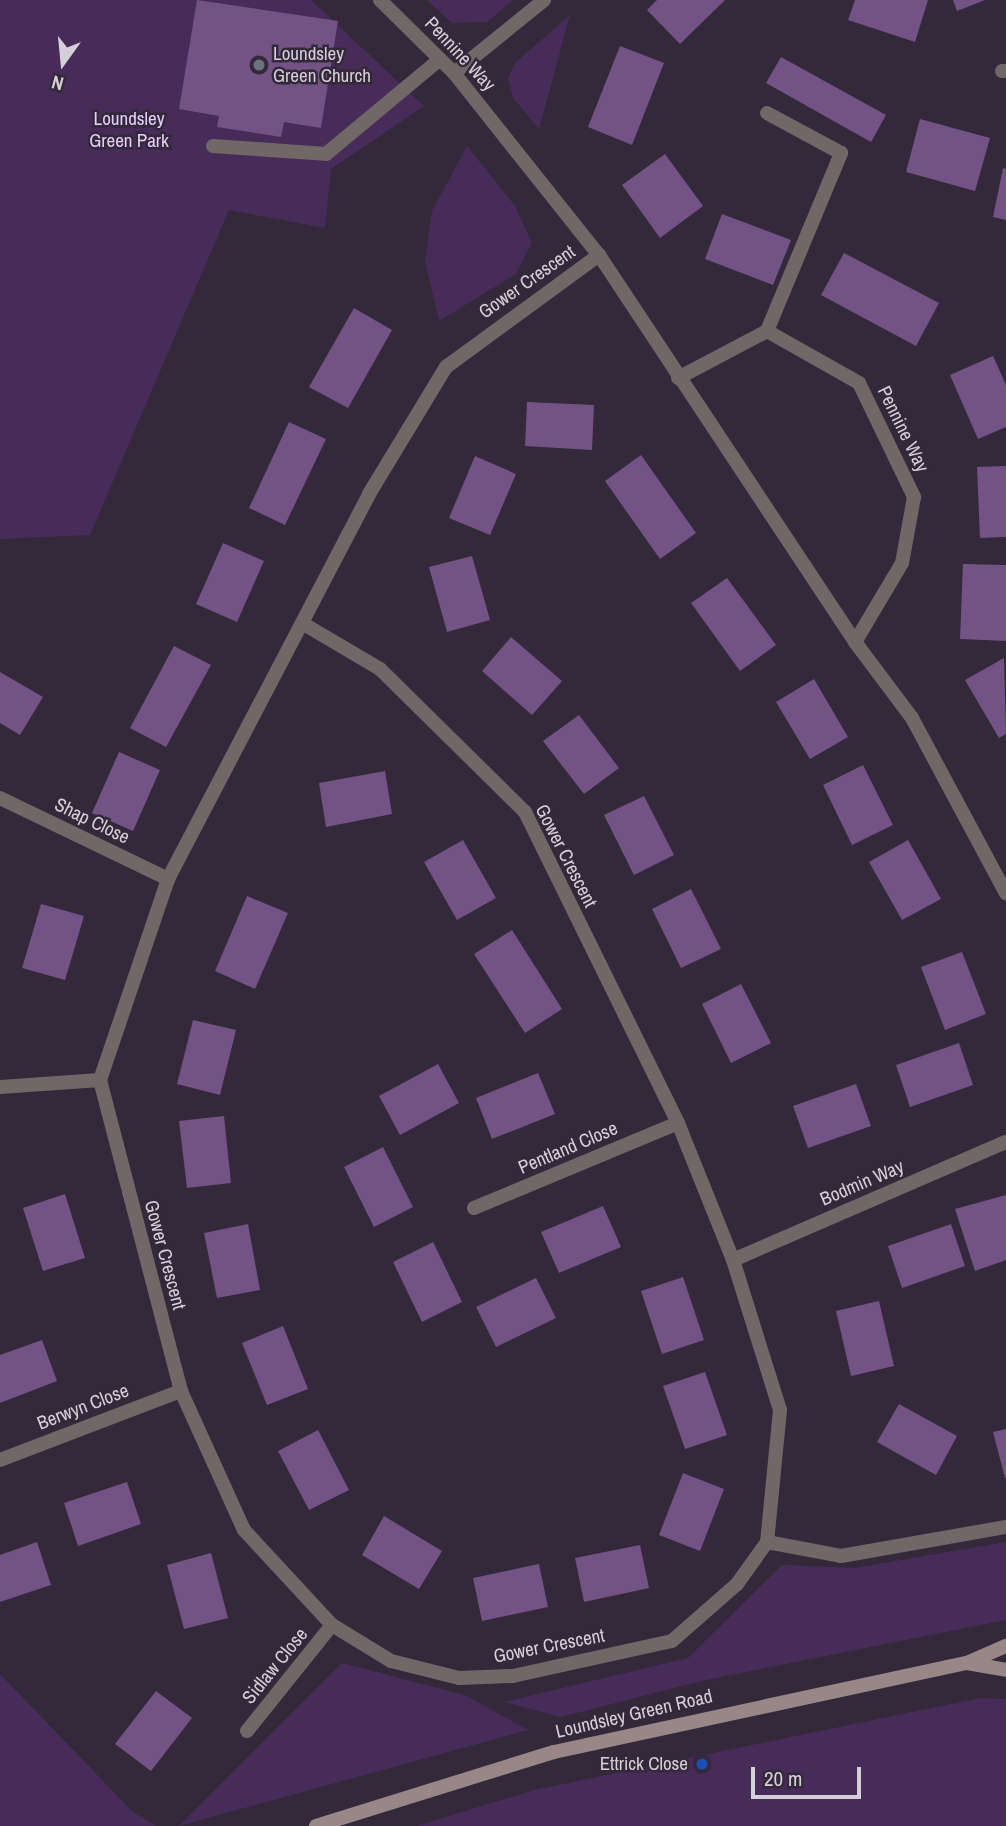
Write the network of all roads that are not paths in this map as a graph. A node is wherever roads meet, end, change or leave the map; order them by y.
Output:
1 (380, 0) edge
2 (544, 0) edge
3 (440, 59) junction
4 (454, 73) junction
5 (767, 113) dead end
6 (213, 146) dead end
7 (598, 255) junction
8 (767, 331) junction
9 (678, 378) junction
10 (302, 623) junction
11 (855, 642) junction
12 (0, 798) edge
13 (168, 879) junction
14 (1006, 893) edge
15 (100, 1080) junction
16 (0, 1087) edge
17 (678, 1123) junction
18 (1006, 1142) edge
19 (474, 1208) dead end
20 (733, 1259) junction
21 (181, 1391) junction
22 (0, 1460) edge
23 (1006, 1527) edge
24 (767, 1542) junction
25 (332, 1625) junction
26 (1006, 1646) edge
27 (967, 1663) junction
28 (1006, 1670) edge
29 (247, 1731) dead end
30 (316, 1826) edge

1 - 3 street, Pennine Way
2 - 4 street
3 - 4 street, Pennine Way
3 - 6 street
4 - 7 street, Pennine Way
5 - 8 street
7 - 9 street, Pennine Way
7 - 10 street, Gower Crescent
8 - 9 street
8 - 11 street, Pennine Way
9 - 11 street, Pennine Way
10 - 13 street, Gower Crescent
10 - 17 street, Gower Crescent
11 - 14 street, Pennine Way
12 - 13 street, Shap Close
13 - 15 street, Gower Crescent
15 - 16 street
15 - 21 street, Gower Crescent
17 - 19 street, Pentland Close
17 - 20 street, Gower Crescent
18 - 20 street, Bodmin Way
20 - 24 street, Gower Crescent
21 - 22 street, Berwyn Close
21 - 25 street, Gower Crescent
23 - 24 street
24 - 25 street, Gower Crescent
25 - 29 street, Sidlaw Close
26 - 27 main road, Loundsley Green Road
27 - 28 main road, Loundsley Green Road
27 - 30 main road, Loundsley Green Road

